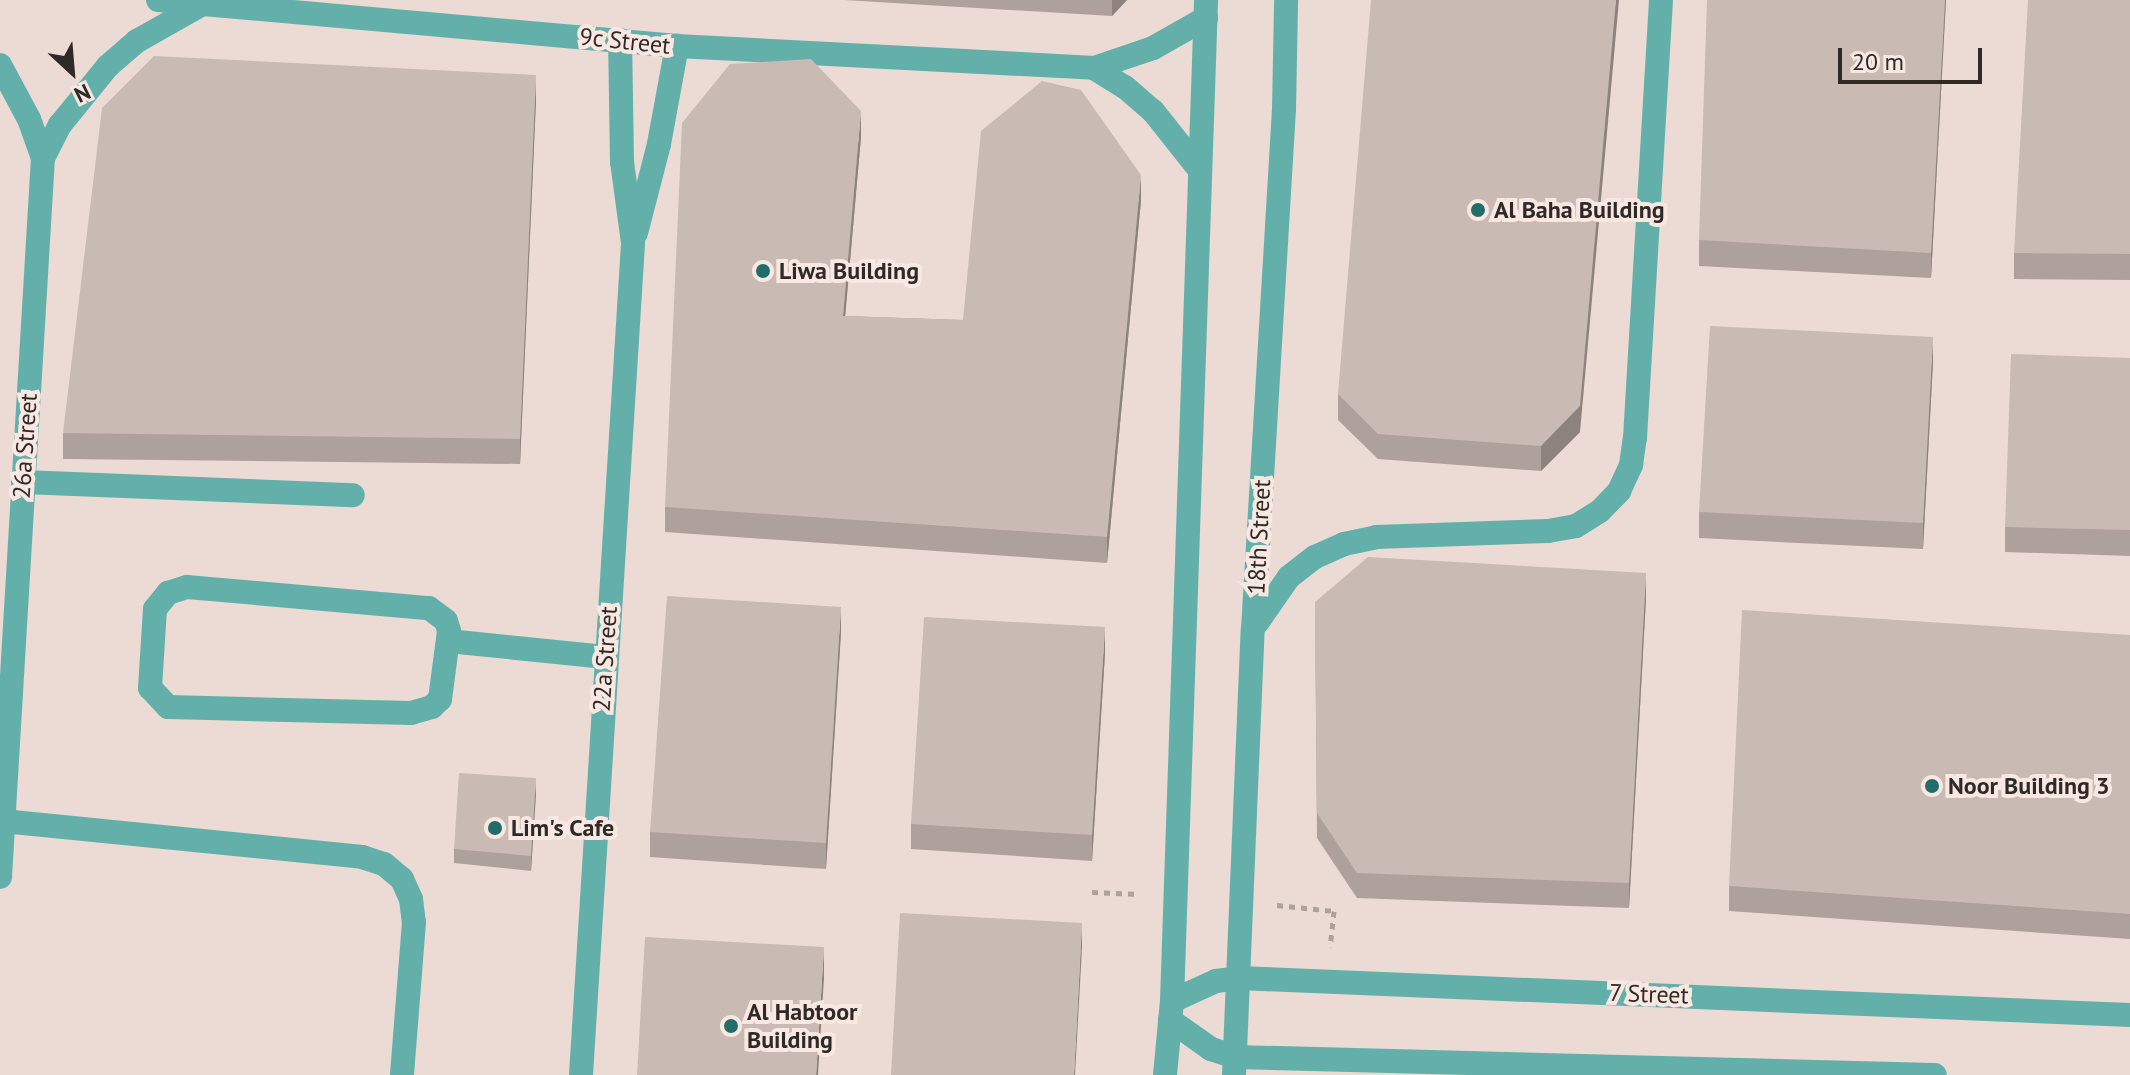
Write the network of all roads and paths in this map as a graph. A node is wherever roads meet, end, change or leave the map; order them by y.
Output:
1 (158, 0) edge
2 (1286, 0) edge
3 (1661, 0) edge
4 (205, 3) junction
5 (1206, 9) edge
6 (620, 40) junction
7 (677, 46) junction
8 (0, 65) edge
9 (1094, 68) junction
10 (43, 158) junction
11 (1199, 169) junction
12 (633, 243) junction
13 (23, 482) junction
14 (353, 495) dead end
15 (1253, 629) junction
16 (448, 641) junction
17 (605, 657) junction
18 (3, 821) junction
19 (0, 877) edge
20 (1092, 892) dead end
21 (1175, 896) junction
22 (1239, 978) junction
23 (1171, 1010) junction
24 (2130, 1015) edge
25 (1235, 1066) edge
26 (1707, 1071) edge
27 (1895, 1074) edge
28 (402, 1075) edge
29 (581, 1075) edge
30 (1165, 1075) edge
31 (1935, 1075) edge

1 - 4 street, 9c Street
2 - 15 street, 18th Street
3 - 15 street
4 - 6 street, 9c Street
4 - 10 street, 26a Street
5 - 9 street, 9c Street
5 - 11 street
6 - 7 street, 9c Street
6 - 12 street, 22a Street
7 - 9 street, 9c Street
7 - 12 street, 22a Street
8 - 10 street, 26a Street
9 - 11 street
10 - 13 street, 26a Street
11 - 21 street
12 - 17 street, 22a Street
13 - 14 street
13 - 18 street, 26a Street
15 - 22 street, 18th Street
16 - 16 street
16 - 17 street
17 - 29 street, 22a Street
18 - 19 street, 26a Street
18 - 28 street
20 - 21 path
21 - 23 street
22 - 23 street, 7 Street
22 - 24 street, 7 Street
22 - 25 street, 18th Street
23 - 25 street
23 - 30 street
25 - 26 street
26 - 27 street
27 - 31 street

